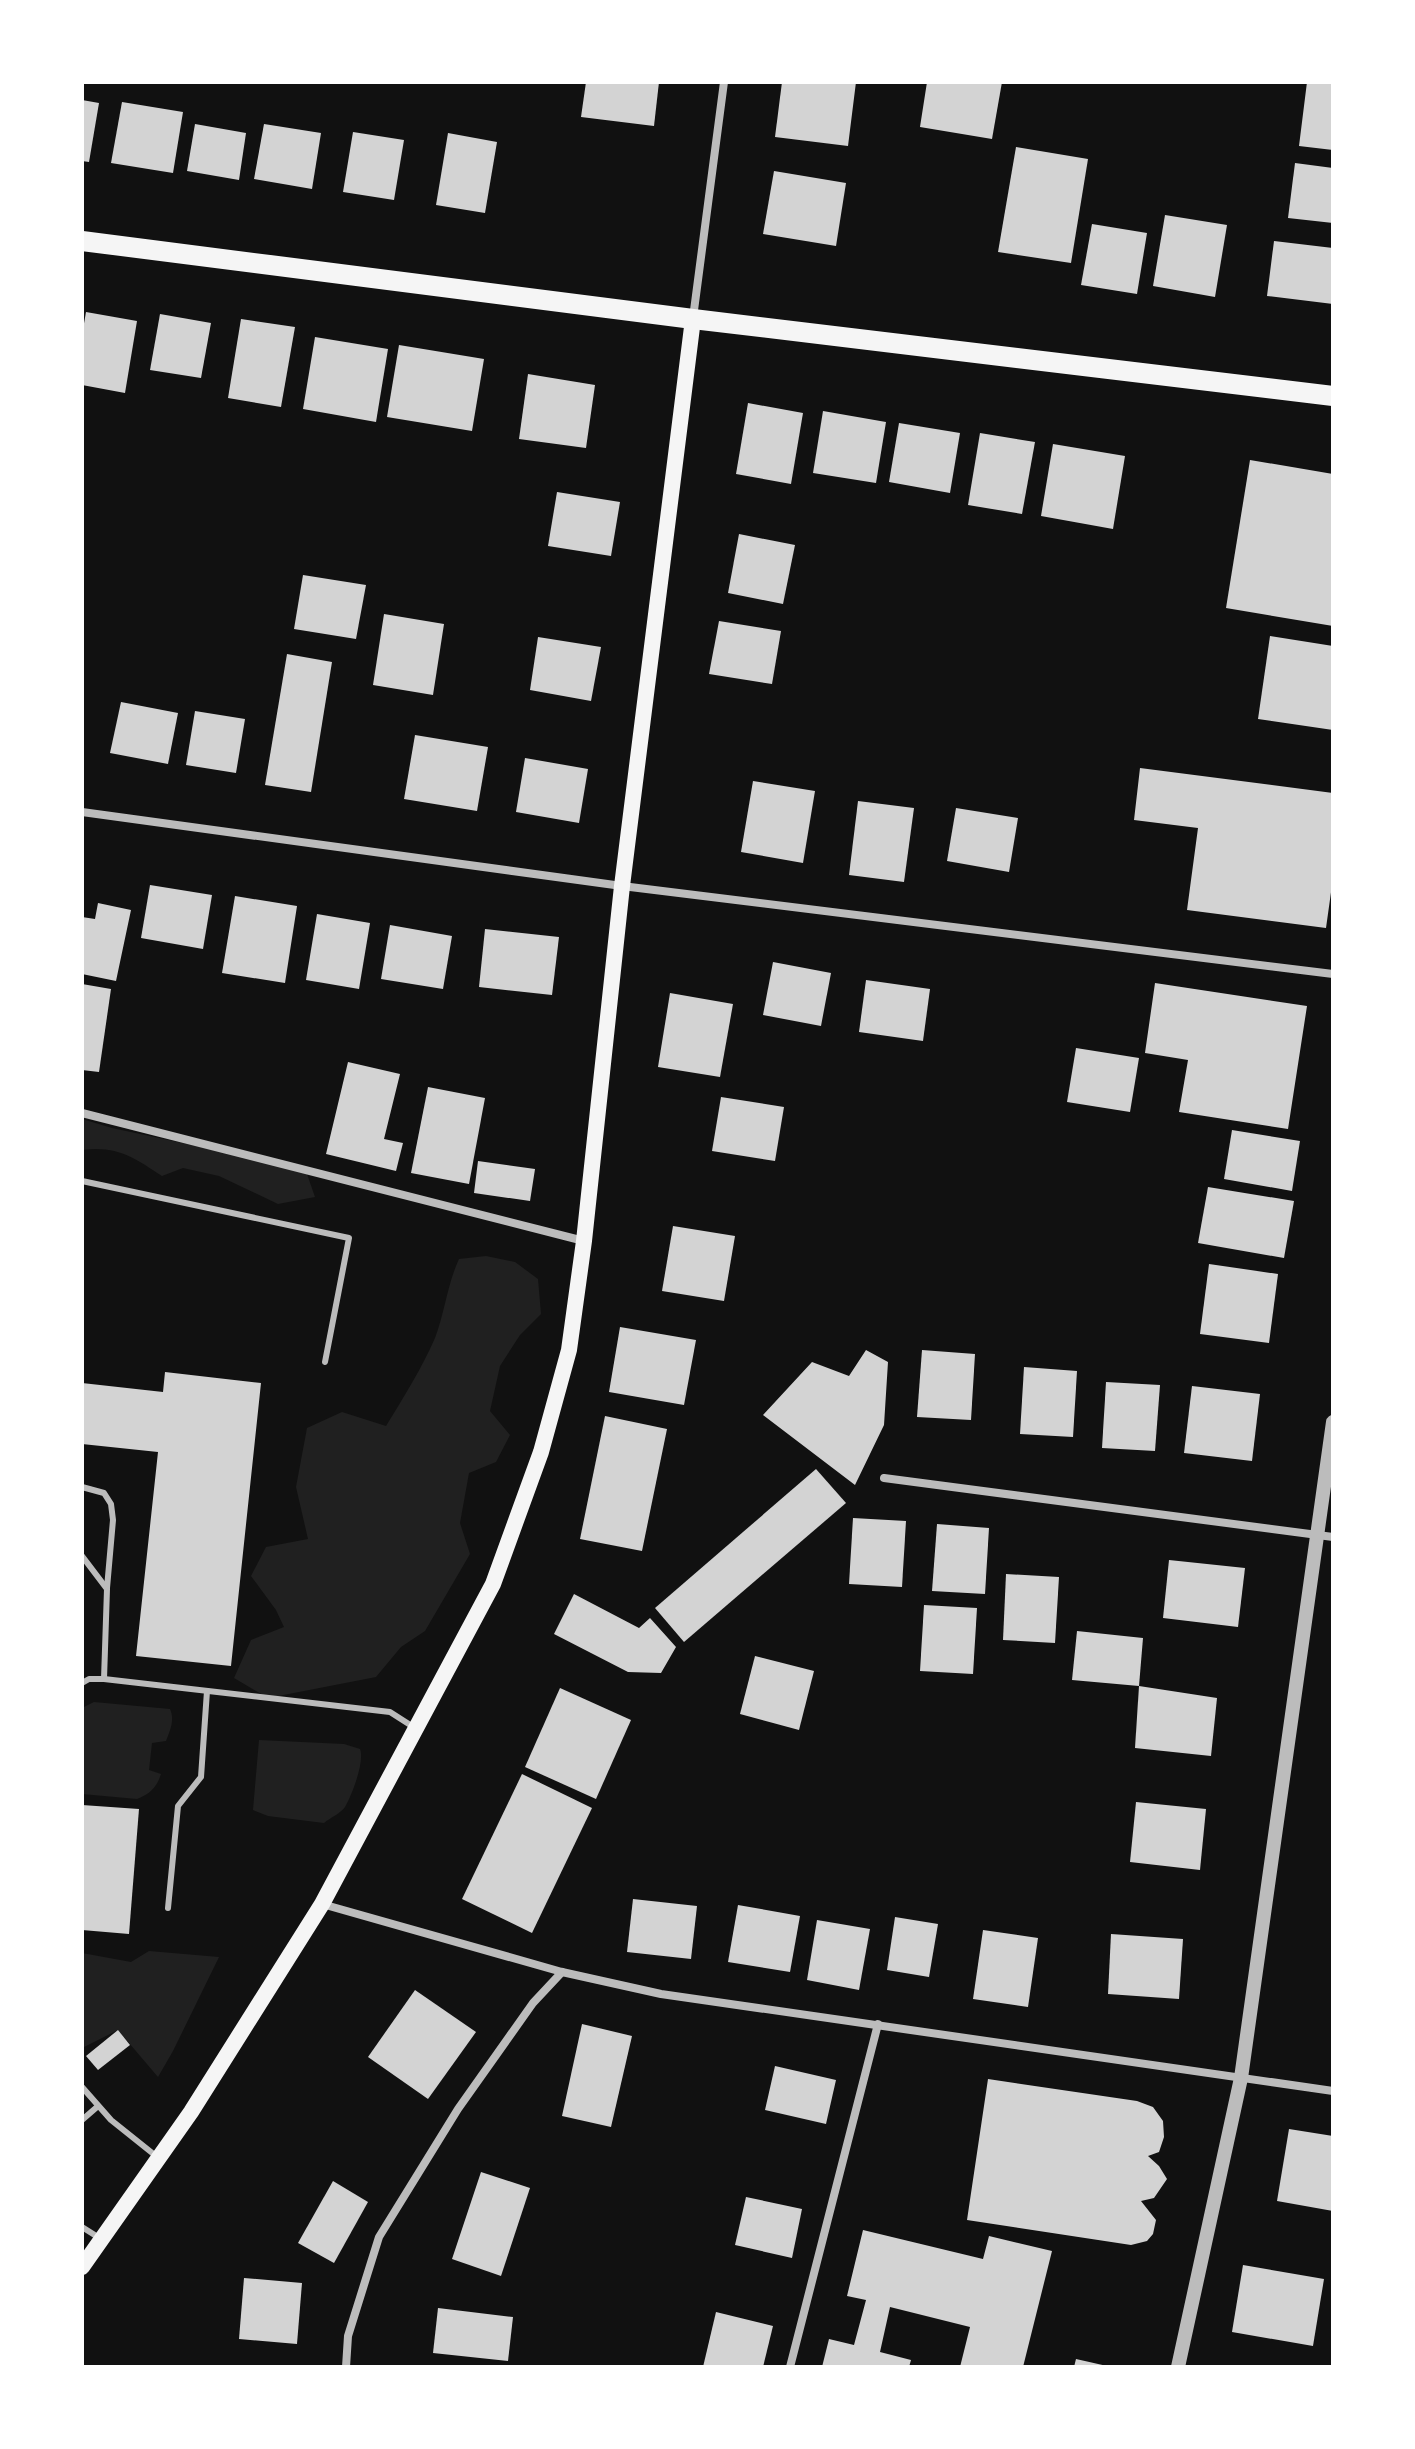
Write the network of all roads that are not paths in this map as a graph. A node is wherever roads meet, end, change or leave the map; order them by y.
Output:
1 (724, 82) edge
2 (82, 241) edge
3 (693, 319) junction
4 (1333, 396) edge
5 (82, 812) edge
6 (622, 886) junction
7 (1333, 974) edge
8 (82, 1113) edge
9 (82, 1181) edge
10 (584, 1241) junction
11 (325, 1362) dead end
12 (1333, 1422) edge
13 (884, 1478) dead end
14 (82, 1487) edge
15 (1325, 1536) edge
16 (82, 1556) edge
17 (107, 1589) junction
18 (104, 1679) junction
19 (82, 1683) edge
20 (207, 1691) junction
21 (416, 1728) junction
22 (322, 1904) junction
23 (168, 1908) dead end
24 (562, 1972) junction
25 (878, 2024) junction
26 (1241, 2078) junction
27 (82, 2087) edge
28 (1333, 2091) edge
29 (97, 2107) junction
30 (82, 2120) edge
31 (158, 2158) junction
32 (82, 2227) edge
33 (101, 2239) junction
34 (82, 2267) edge
35 (346, 2367) edge
36 (790, 2367) edge
37 (1178, 2367) edge

1 - 3 street
2 - 3 main road
3 - 4 main road
3 - 6 main road
5 - 6 street
6 - 7 street
6 - 10 main road
8 - 10 street
9 - 11 lane
10 - 21 main road
12 - 15 street
13 - 15 street
14 - 17 lane
15 - 26 street
16 - 17 lane
17 - 18 lane
18 - 19 lane
18 - 20 lane
20 - 21 lane
20 - 23 lane
21 - 22 main road
22 - 24 street
22 - 31 main road
24 - 25 street
24 - 35 street
25 - 26 street
25 - 36 street
26 - 28 street
26 - 37 street
27 - 29 lane
29 - 30 lane
29 - 31 lane
31 - 33 main road
32 - 33 lane
33 - 34 main road

